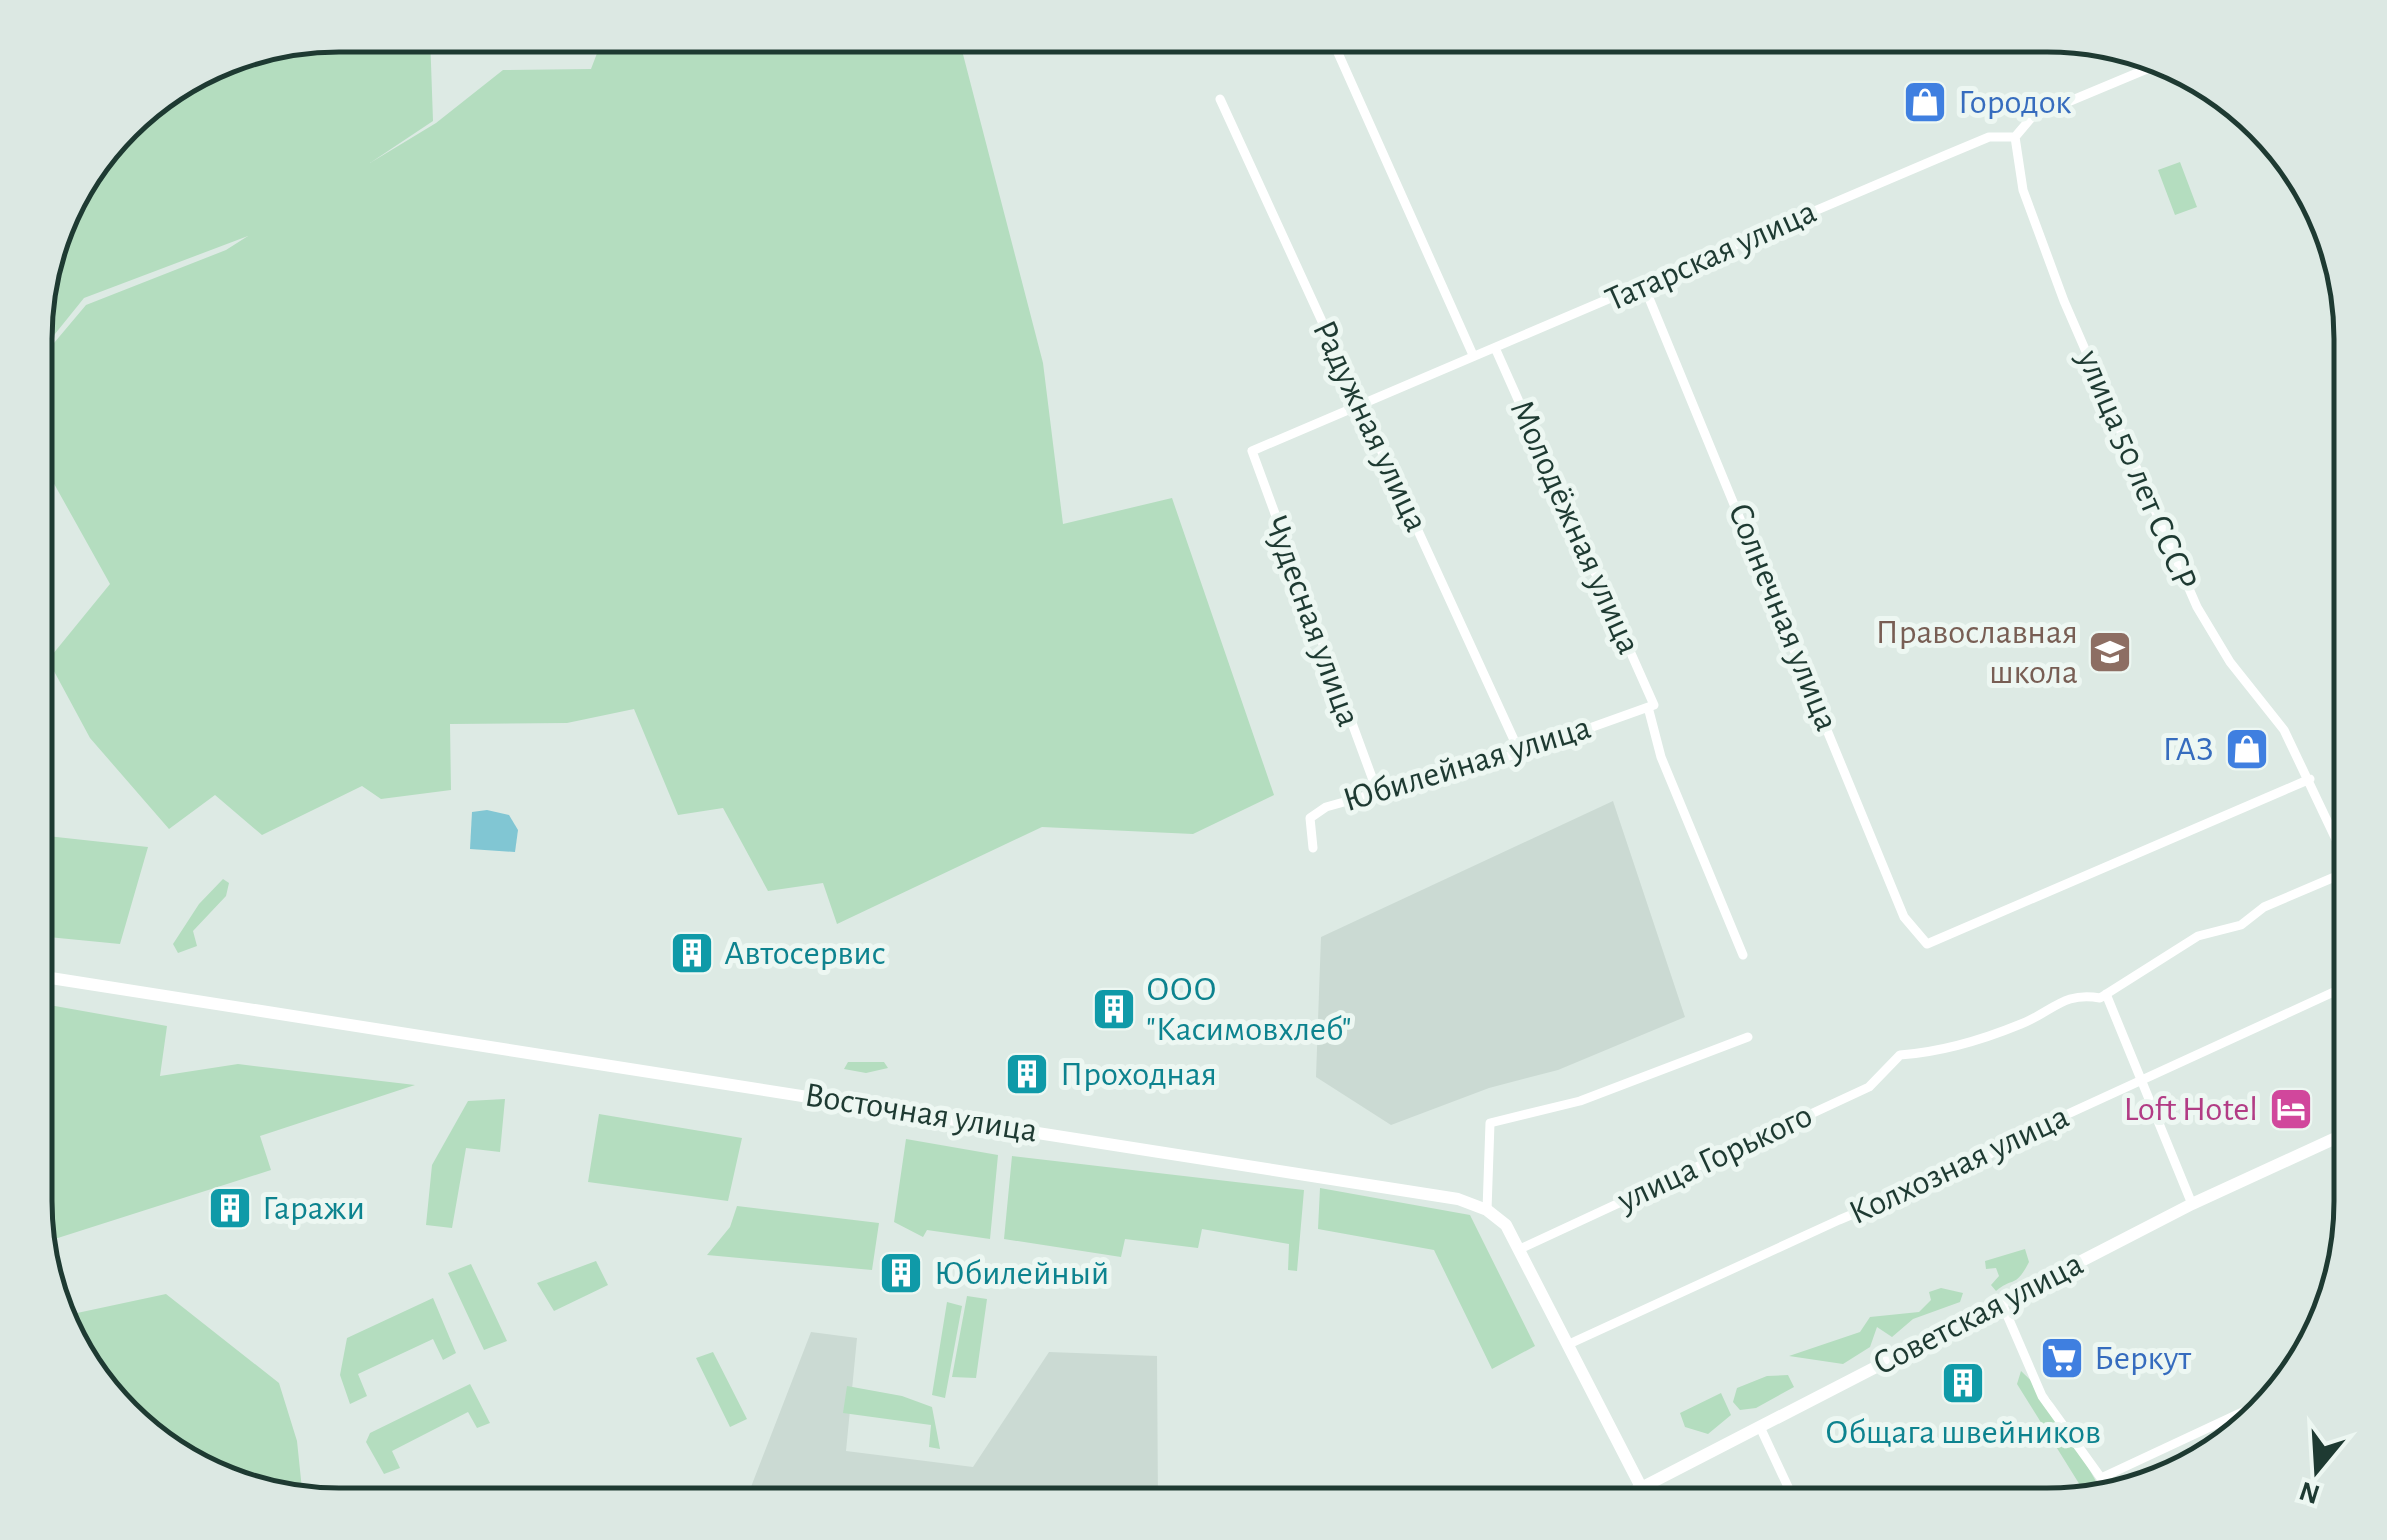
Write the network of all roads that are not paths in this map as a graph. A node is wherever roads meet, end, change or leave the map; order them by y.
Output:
1 (1338, 52) edge
2 (2145, 70) edge
3 (1220, 99) dead end
4 (2015, 136) junction
5 (1644, 286) junction
6 (1496, 350) junction
7 (1473, 355) junction
8 (1359, 402) junction
9 (1252, 450) joint
10 (1651, 706) junction
11 (1520, 752) junction
12 (2310, 779) junction
13 (1377, 791) junction
14 (2334, 832) edge
15 (1313, 848) dead end
16 (2334, 877) edge
17 (1743, 955) dead end
18 (52, 978) edge
19 (2334, 992) edge
20 (2106, 994) junction
21 (1748, 1037) dead end
22 (2144, 1081) junction
23 (2334, 1139) edge
24 (2192, 1204) junction
25 (1487, 1210) junction
26 (1520, 1249) junction
27 (2001, 1301) junction
28 (1567, 1345) junction
29 (2240, 1413) edge
30 (1760, 1428) junction
31 (1641, 1487) joint
32 (1788, 1487) edge

1 - 7 street
2 - 4 street, Татарская улица
3 - 8 street, Радужная улица
4 - 5 street, Татарская улица
4 - 12 street, улица 50 лет СССР
5 - 6 street, Татарская улица
5 - 12 street, Солнечная улица
6 - 7 street, Татарская улица
6 - 10 street, Молодёжная улица
7 - 8 street, Татарская улица
8 - 9 street, Татарская улица
8 - 11 street, Радужная улица
9 - 13 street, Чудесная улица
10 - 11 street, Юбилейная улица
10 - 17 street
11 - 13 street, Юбилейная улица
12 - 14 street, улица 50 лет СССР
13 - 15 street, Юбилейная улица
16 - 20 street
18 - 25 main road, Восточная улица
19 - 22 street, Колхозная улица
20 - 22 street
20 - 26 street, улица Горького
21 - 25 street
22 - 24 street
22 - 28 street, Колхозная улица
23 - 24 main road, Советская улица
24 - 27 main road, Советская улица
25 - 26 main road
26 - 28 main road
27 - 29 street
27 - 30 main road, Советская улица
28 - 31 main road
30 - 31 main road, Советская улица
30 - 32 street

